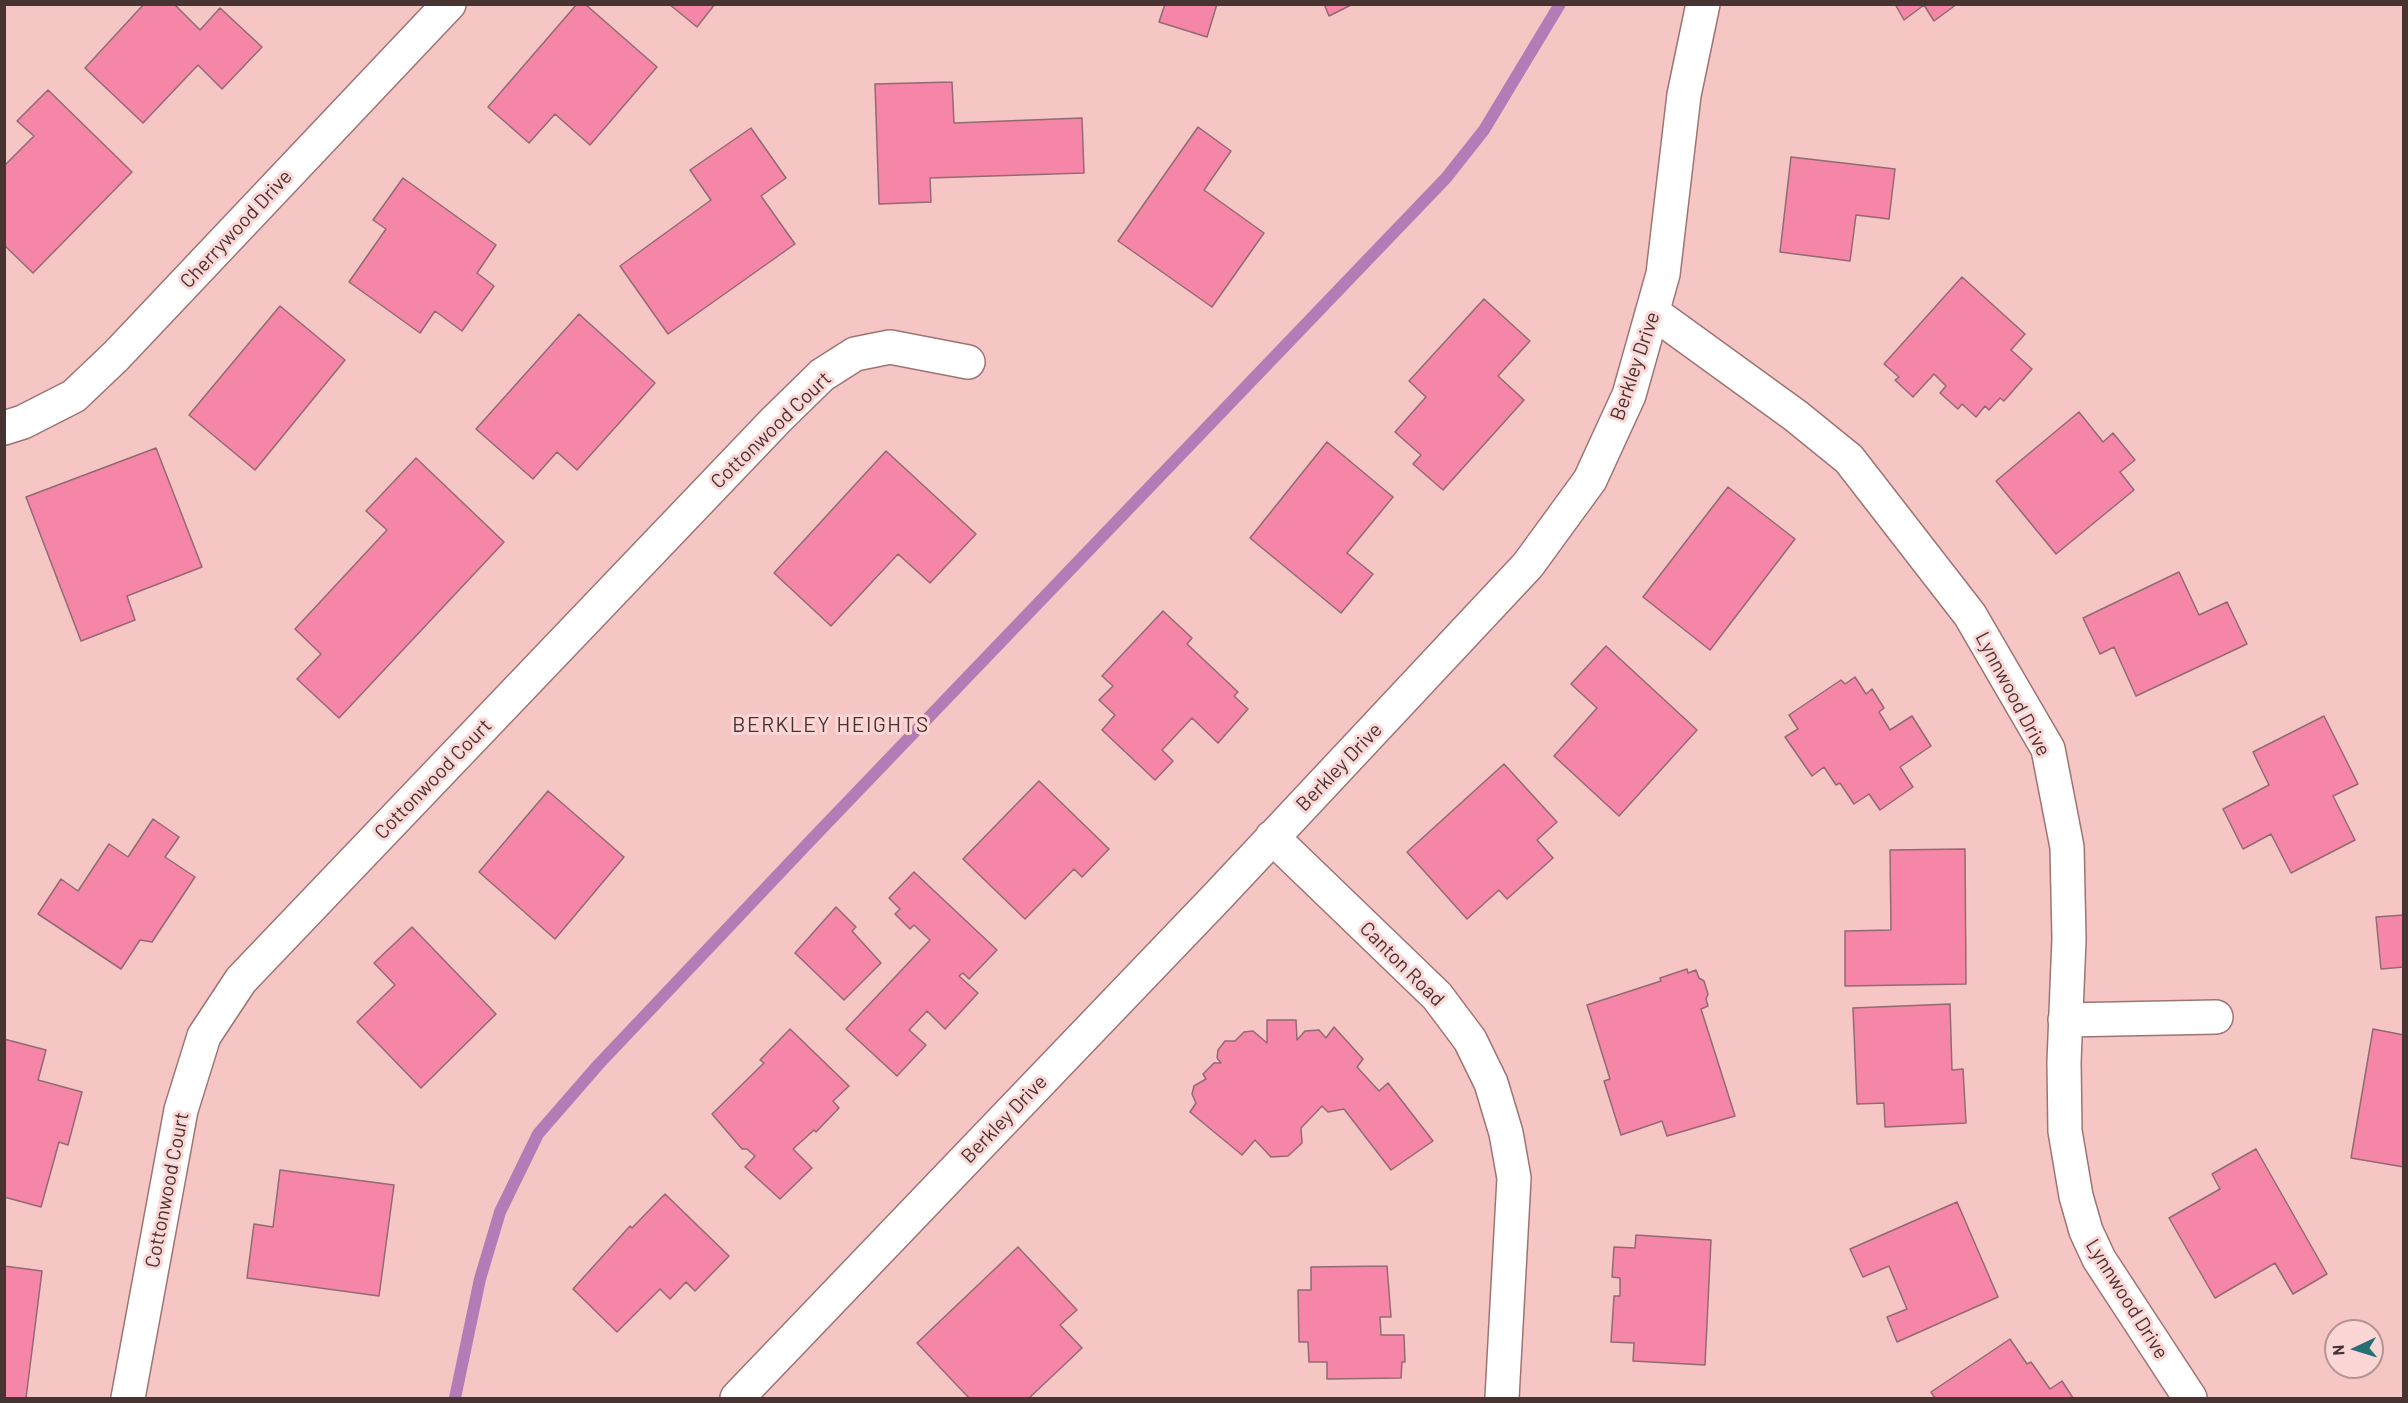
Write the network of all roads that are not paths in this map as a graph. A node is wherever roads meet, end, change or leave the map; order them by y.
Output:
1 (448, 4) edge
2 (1703, 4) edge
3 (1654, 313) junction
4 (968, 363) dead end
5 (4, 428) edge
6 (1272, 837) junction
7 (2216, 1017) dead end
8 (2065, 1020) junction
9 (129, 1398) edge
10 (736, 1398) edge
11 (1502, 1398) edge
12 (2190, 1398) edge

1 - 5 street, Cherrywood Drive
2 - 3 street, Berkley Drive
3 - 6 street, Berkley Drive
3 - 8 street, Lynnwood Drive
4 - 9 street, Cottonwood Court
6 - 10 street, Berkley Drive
6 - 11 street, Canton Road
7 - 8 street
8 - 12 street, Lynnwood Drive

